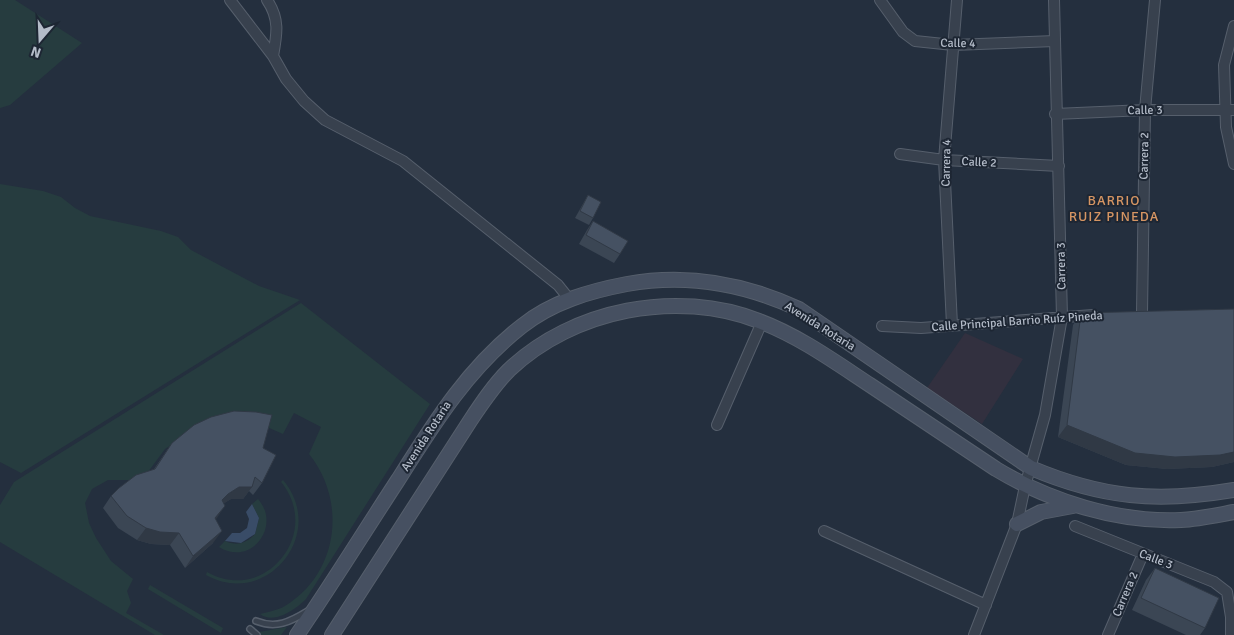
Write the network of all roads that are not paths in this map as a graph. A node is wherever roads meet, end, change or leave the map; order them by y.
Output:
1 (230, 0) edge
2 (267, 0) edge
3 (880, 0) edge
4 (957, 0) edge
5 (1054, 0) edge
6 (1155, 0) edge
7 (1234, 26) edge
8 (1056, 41) junction
9 (953, 45) junction
10 (274, 56) junction
11 (1145, 110) junction
12 (1229, 110) edge
13 (1055, 114) junction
14 (900, 154) dead end
15 (944, 160) junction
16 (1234, 164) edge
17 (1059, 166) junction
18 (570, 300) junction
19 (1142, 313) edge
20 (1106, 315) edge
21 (1062, 317) junction
22 (762, 322) junction
23 (952, 325) junction
24 (886, 327) dead end
25 (717, 425) dead end
26 (1031, 468) junction
27 (1025, 486) junction
28 (1234, 490) edge
29 (1081, 507) junction
30 (1234, 512) edge
31 (1017, 524) junction
32 (1076, 526) dead end
33 (824, 531) dead end
34 (1142, 554) junction
35 (1230, 591) edge
36 (986, 605) junction
37 (317, 606) junction
38 (256, 621) dead end
39 (250, 628) dead end
40 (257, 635) edge
41 (297, 635) edge
42 (332, 635) edge
43 (974, 635) edge
44 (1108, 635) edge
45 (1230, 635) edge

1 - 10 street
2 - 10 street
3 - 9 street, Calle 4
4 - 9 street, Carrera 4
5 - 8 street, Carrera 3
6 - 11 street, Carrera 2
7 - 12 street
8 - 9 street, Calle 4
8 - 13 street, Carrera 3
9 - 15 street, Carrera 4
10 - 18 street
11 - 12 street, Calle 3
11 - 13 street, Calle 3
11 - 19 street, Carrera 2
12 - 16 street
13 - 17 street, Carrera 3
14 - 15 street, Calle 2
15 - 17 street, Calle 2
15 - 23 street, Carrera 4
17 - 21 street, Carrera 3
18 - 26 main road, Avenida Rotaria
18 - 37 main road, Avenida Rotaria
20 - 21 street, Calle Principal Barrio Ruíz Pineda
21 - 23 street, Calle Principal Barrio Ruíz Pineda
21 - 26 street, Carrera 3
22 - 25 street
22 - 27 main road, Avenida Rotaria
22 - 42 main road, Avenida Rotaria
23 - 24 street, Calle Principal Barrio Ruíz Pineda
26 - 27 street, Carrera 3
26 - 28 main road, Avenida Rotaria
27 - 29 main road, Avenida Rotaria
27 - 31 street, Carrera 3
29 - 30 main road, Avenida Rotaria
29 - 31 main road
31 - 36 street, Carrera 3
32 - 34 street, Calle 3
33 - 36 street
34 - 35 street, Calle 3
34 - 44 street, Carrera 2
35 - 45 street
36 - 43 street, Carrera 3
37 - 38 lane
37 - 41 main road, Avenida Rotaria
39 - 40 lane

